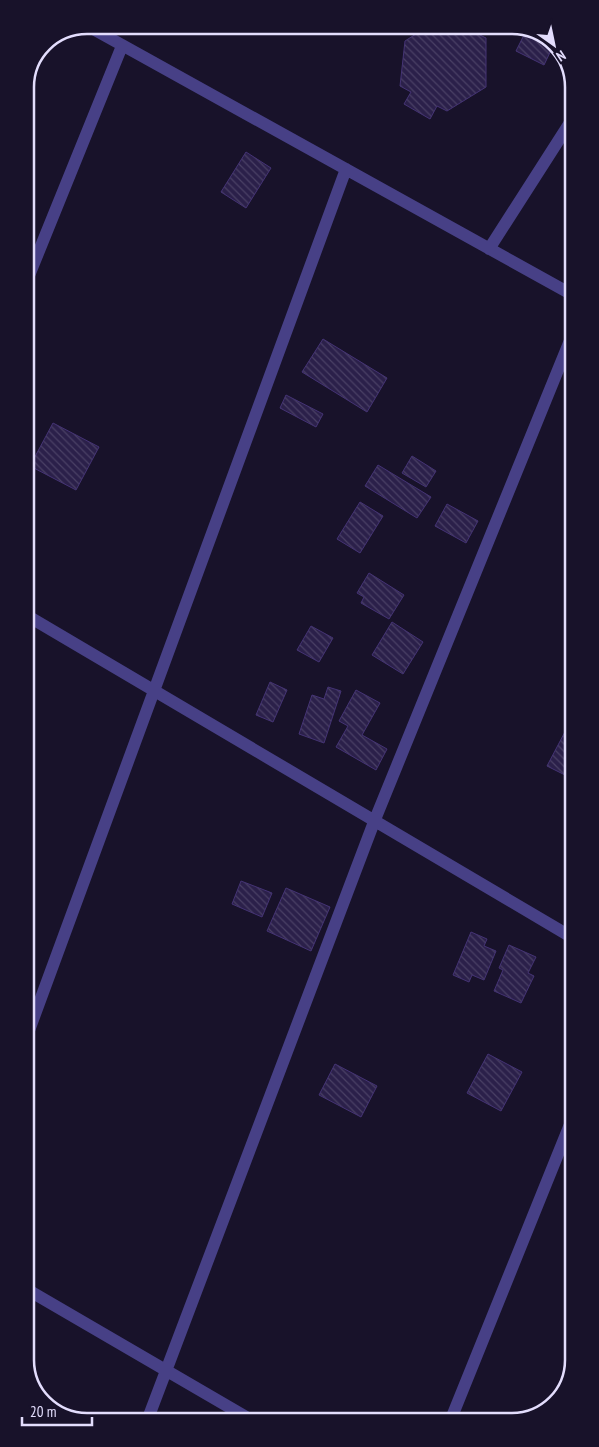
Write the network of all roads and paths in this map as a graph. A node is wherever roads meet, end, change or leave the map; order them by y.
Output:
1 (101, 34) edge
2 (122, 46) junction
3 (565, 130) edge
4 (346, 169) junction
5 (490, 249) junction
6 (34, 263) edge
7 (565, 291) edge
8 (565, 355) edge
9 (34, 620) edge
10 (154, 691) junction
11 (374, 822) junction
12 (565, 933) edge
13 (34, 1017) edge
14 (565, 1137) edge
15 (34, 1293) edge
16 (166, 1370) junction
17 (150, 1413) edge
18 (239, 1413) edge
19 (453, 1413) edge

1 - 2 street
2 - 4 street
2 - 6 street
3 - 5 street
4 - 5 street
4 - 10 street
5 - 7 street
8 - 11 street
9 - 10 street
10 - 11 street
10 - 13 street
11 - 12 street
11 - 16 street
14 - 19 street
15 - 16 street
16 - 17 street
16 - 18 street

